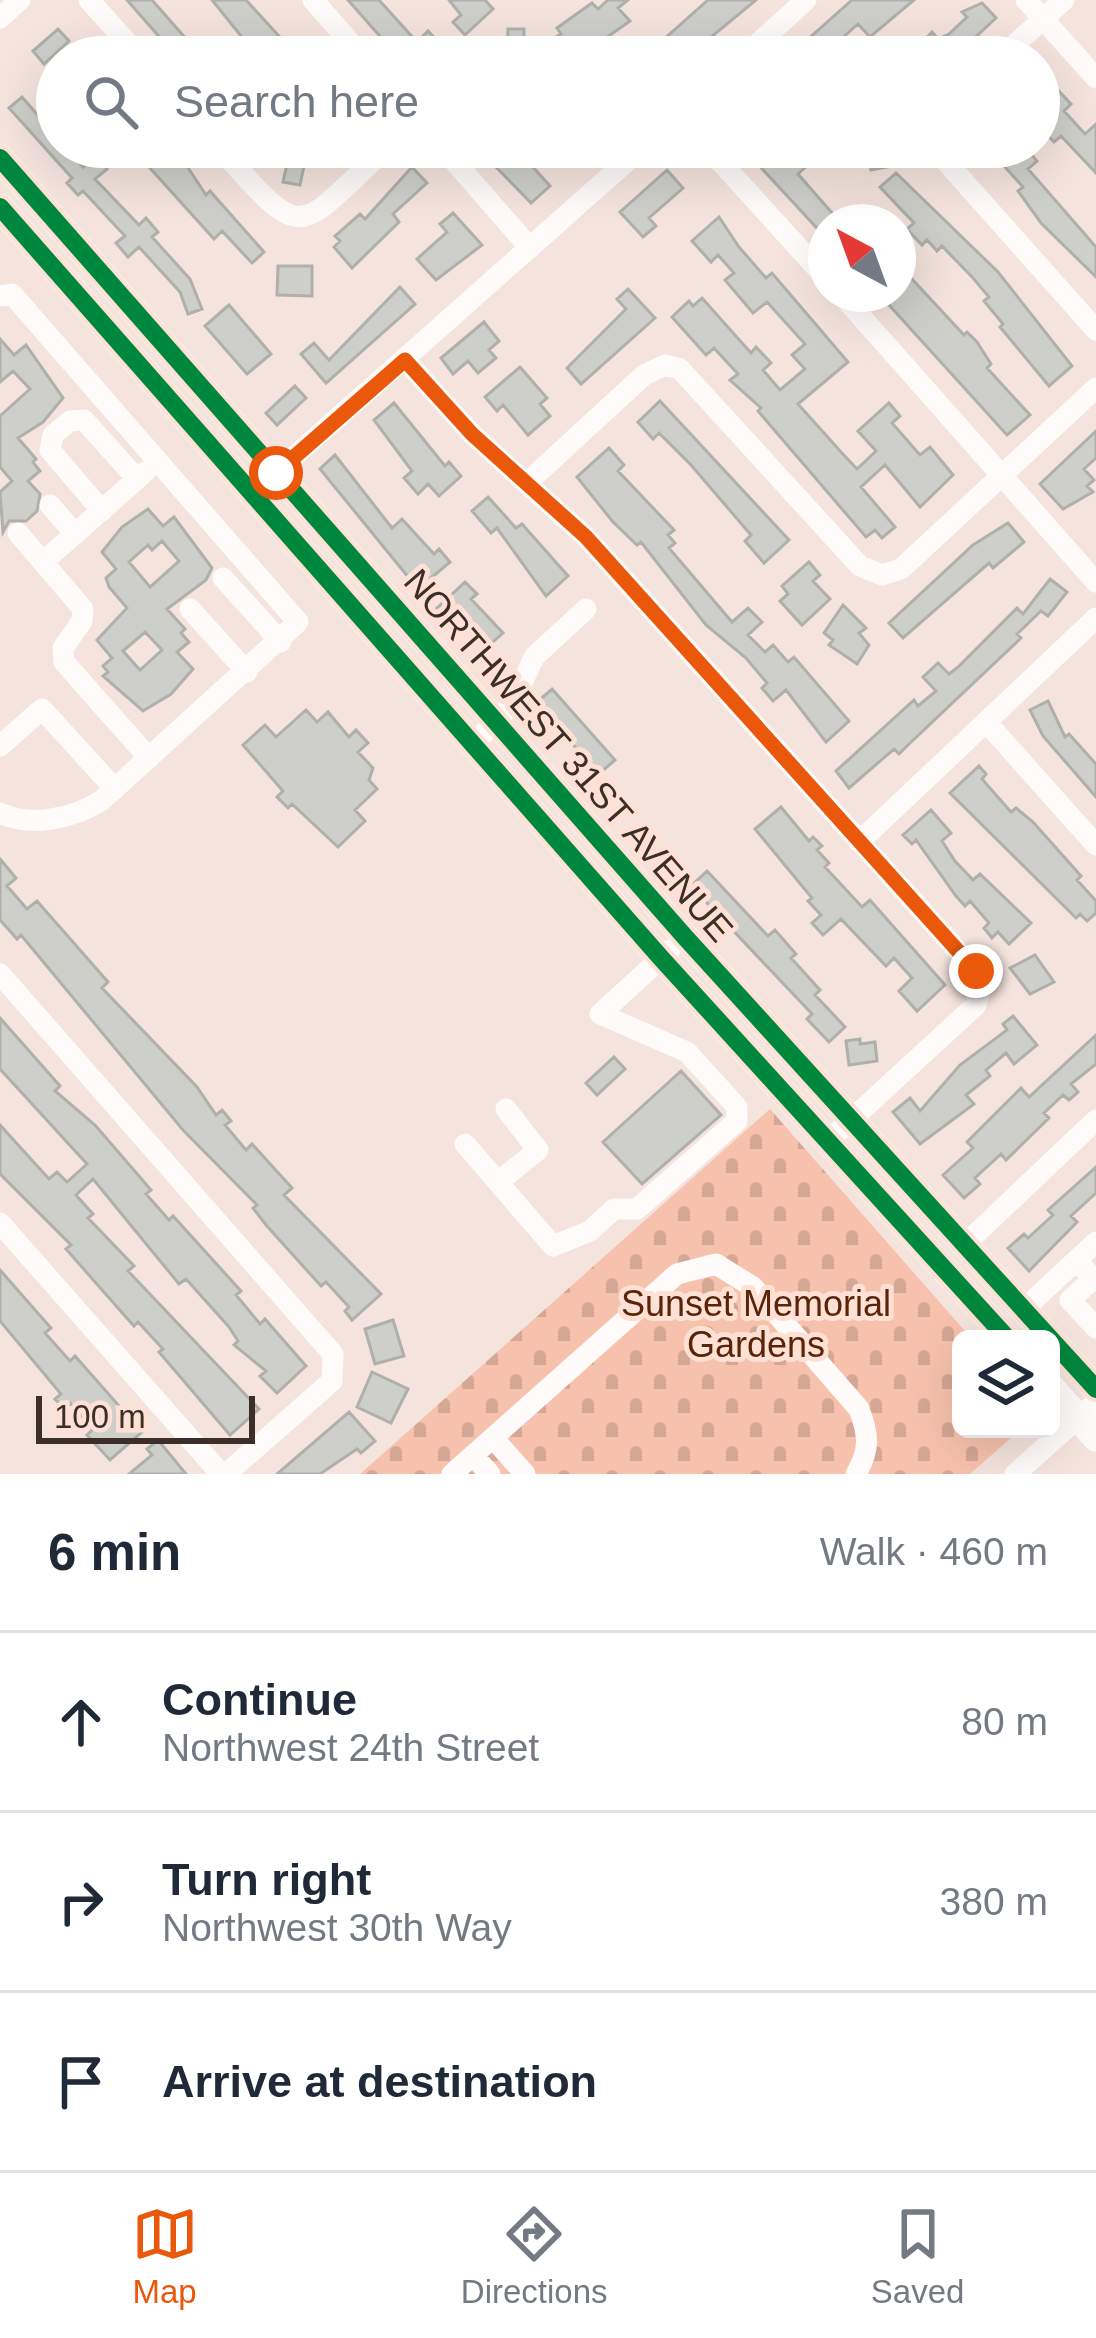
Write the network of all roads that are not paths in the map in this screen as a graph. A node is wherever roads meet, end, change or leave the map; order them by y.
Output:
1 (20, 0) edge
2 (89, 0) edge
3 (313, 0) edge
4 (806, 0) edge
5 (1026, 0) edge
6 (1064, 0) edge
7 (0, 19) edge
8 (1043, 19) junction
9 (121, 36) edge
10 (345, 36) edge
11 (766, 36) edge
12 (1024, 36) edge
13 (1058, 36) edge
14 (1060, 38) edge
15 (1096, 78) edge
16 (0, 158) edge
17 (238, 168) edge
18 (365, 168) edge
19 (460, 168) edge
20 (620, 168) edge
21 (726, 168) edge
22 (952, 168) edge
23 (0, 207) edge
24 (530, 248) junction
25 (808, 258) edge
26 (0, 295) edge
27 (857, 312) edge
28 (1096, 330) edge
29 (405, 360) junction
30 (1096, 388) edge
31 (159, 459) junction
32 (276, 473) junction
33 (1004, 475) junction
34 (137, 479) junction
35 (529, 481) junction
36 (252, 494) junction
37 (50, 505) dead end
38 (102, 511) junction
39 (18, 533) dead end
40 (75, 534) junction
41 (43, 562) junction
42 (223, 578) dead end
43 (1096, 582) edge
44 (586, 608) dead end
45 (190, 609) dead end
46 (1096, 618) edge
47 (281, 642) junction
48 (248, 672) junction
49 (26, 692) dead end
50 (42, 709) junction
51 (497, 724) junction
52 (988, 724) junction
53 (472, 745) junction
54 (0, 746) edge
55 (149, 758) junction
56 (115, 789) junction
57 (0, 813) edge
58 (859, 842) junction
59 (1096, 844) edge
60 (685, 937) junction
61 (661, 958) junction
62 (0, 974) edge
63 (506, 1109) dead end
64 (1096, 1120) edge
65 (851, 1121) junction
66 (827, 1142) junction
67 (465, 1144) dead end
68 (498, 1182) junction
69 (0, 1223) edge
70 (1096, 1242) edge
71 (963, 1246) junction
72 (1077, 1260) junction
73 (1024, 1310) junction
74 (1096, 1328) edge
75 (999, 1330) edge
76 (1096, 1389) edge
77 (1060, 1394) edge
78 (1090, 1419) edge
79 (493, 1438) junction
80 (473, 1455) junction
81 (224, 1474) edge
82 (452, 1474) edge
83 (490, 1474) edge
84 (525, 1474) edge
85 (856, 1474) edge
86 (1015, 1474) edge

1 - 7 street
2 - 9 street
3 - 10 street
4 - 11 street
5 - 8 street
6 - 8 street
8 - 12 street
8 - 13 street
14 - 15 street
16 - 32 main road, NORTHWEST 31ST AVENUE
17 - 18 street
19 - 24 street
20 - 24 street
21 - 25 street
22 - 28 street
23 - 36 main road, NORTHWEST 31ST AVENUE
24 - 29 street
26 - 31 street
27 - 33 street
29 - 32 street
29 - 35 street
30 - 33 street
31 - 34 street
31 - 47 street
32 - 36 street
32 - 51 main road, NORTHWEST 31ST AVENUE
33 - 35 street
33 - 43 street
34 - 38 street
34 - 38 street
35 - 58 street
36 - 53 main road, NORTHWEST 31ST AVENUE
37 - 40 street
38 - 40 street
39 - 41 street
40 - 41 street
41 - 55 street
42 - 47 street
44 - 51 street
45 - 48 street
46 - 52 street
47 - 48 street
48 - 55 street
49 - 50 street
50 - 54 street
50 - 56 street
51 - 53 street
51 - 60 main road, NORTHWEST 31ST AVENUE
52 - 58 street
52 - 59 street
53 - 61 main road, NORTHWEST 31ST AVENUE
55 - 56 street
56 - 57 street
58 - 65 street
60 - 61 street
60 - 65 main road, NORTHWEST 31ST AVENUE
61 - 66 main road, NORTHWEST 31ST AVENUE
61 - 68 street
62 - 81 street
63 - 68 street
64 - 71 street
65 - 66 street
65 - 71 main road, NORTHWEST 31ST AVENUE
66 - 75 main road, NORTHWEST 31ST AVENUE
67 - 68 street
69 - 81 street
70 - 72 street
71 - 73 main road, NORTHWEST 31ST AVENUE
72 - 73 street
72 - 74 street
73 - 76 main road, NORTHWEST 31ST AVENUE
77 - 78 main road
78 - 86 street
79 - 80 street
79 - 84 street
79 - 85 street
80 - 82 street
80 - 83 street

